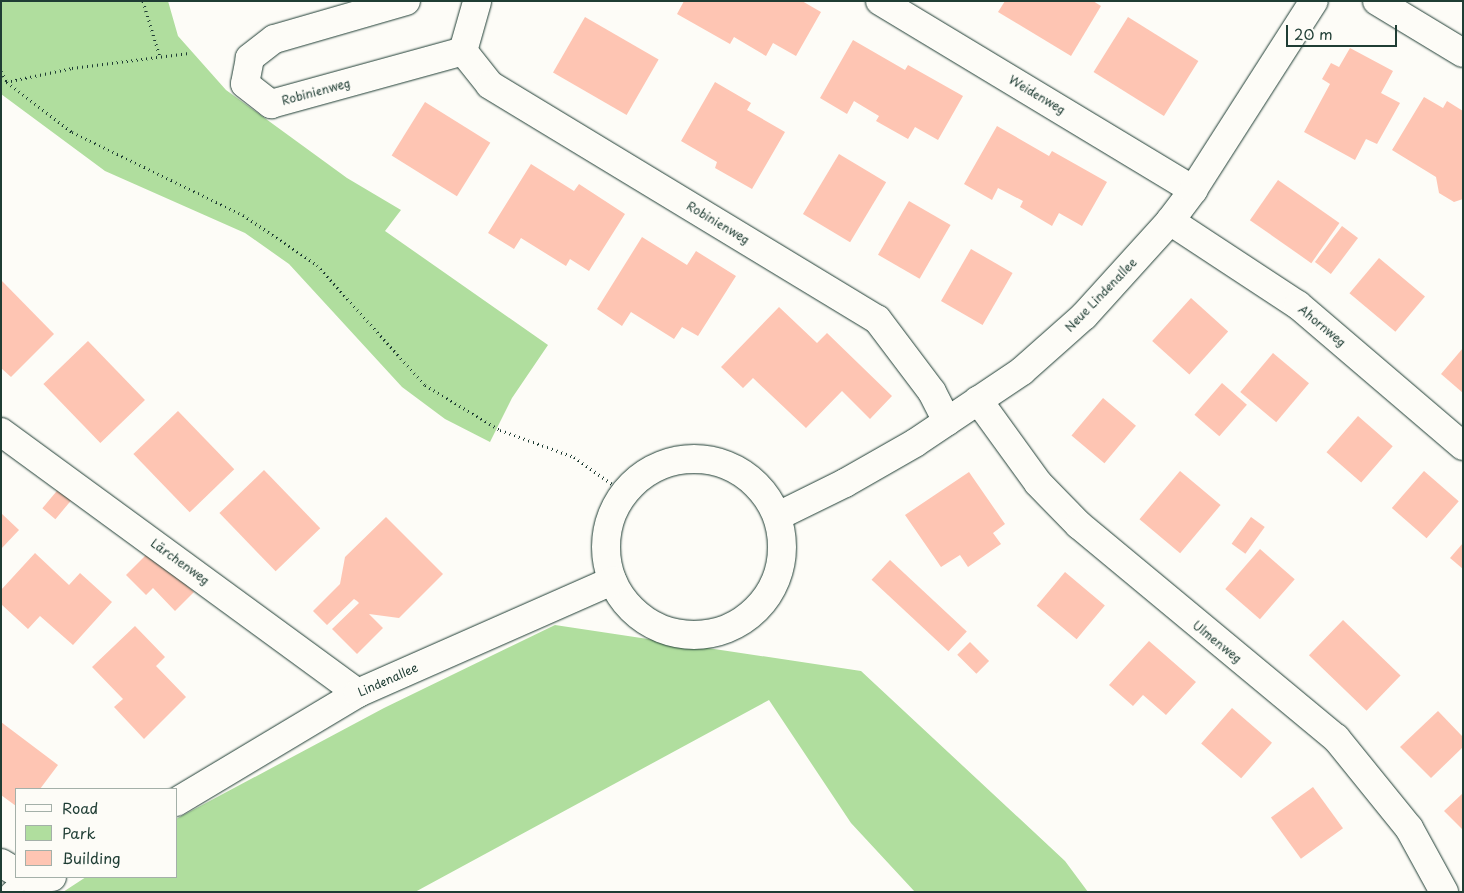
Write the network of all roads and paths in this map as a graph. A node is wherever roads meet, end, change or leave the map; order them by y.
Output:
1 (143, 1) edge
2 (406, 1) edge
3 (478, 1) edge
4 (880, 1) edge
5 (1314, 1) edge
6 (1377, 1) edge
7 (463, 51) junction
8 (189, 53) dead end
9 (1463, 53) edge
10 (160, 57) junction
11 (1, 71) edge
12 (7, 82) junction
13 (1, 84) edge
14 (1193, 190) junction
15 (1170, 221) junction
16 (978, 400) junction
17 (947, 421) junction
18 (1, 432) edge
19 (1463, 446) edge
20 (612, 484) dead end
21 (778, 516) junction
22 (612, 581) junction
23 (358, 693) junction
24 (178, 801) edge
25 (1, 863) edge
26 (15, 871) edge
27 (24, 878) edge
28 (9, 892) edge
29 (1444, 892) edge

1 - 10 path
2 - 7 street, Robinienweg
3 - 7 street
4 - 14 street, Weidenweg
5 - 14 street, Neue Lindenallee
6 - 9 street
7 - 17 street, Robinienweg
8 - 10 path
10 - 12 path
11 - 12 path
12 - 13 path
12 - 20 path
14 - 15 street, Neue Lindenallee
15 - 16 street, Neue Lindenallee
15 - 19 street, Ahornweg
16 - 17 street, Neue Lindenallee
16 - 29 street, Ulmenweg
17 - 21 street, Neue Lindenallee
18 - 23 street, Lärchenweg
21 - 22 street
21 - 22 street
22 - 23 street, Lindenallee
23 - 24 street, Lindenallee
25 - 26 street
27 - 28 lane

